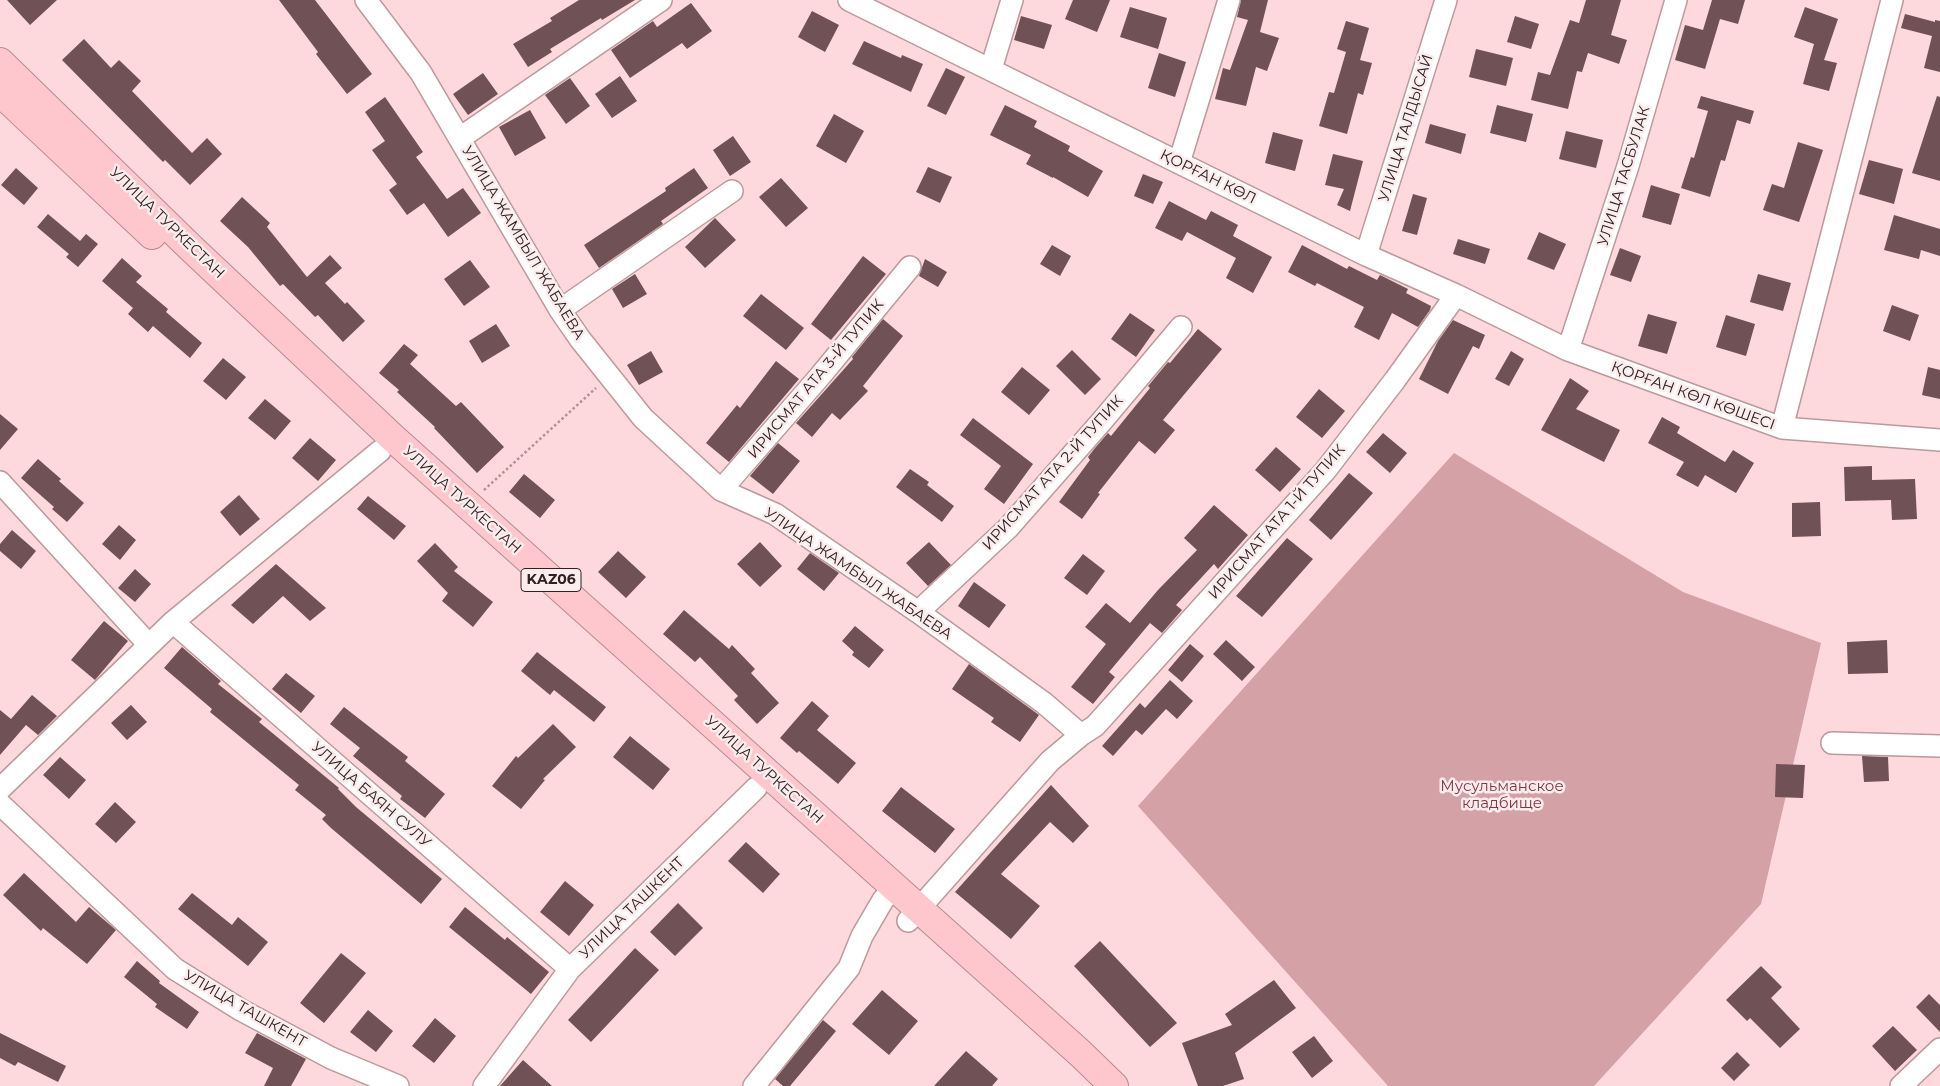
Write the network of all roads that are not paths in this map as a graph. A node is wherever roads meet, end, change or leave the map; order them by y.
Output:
1 (366, 0) edge
2 (661, 0) edge
3 (849, 0) edge
4 (1012, 0) edge
5 (1228, 0) edge
6 (1446, 0) edge
7 (1676, 0) edge
8 (1892, 0) edge
9 (0, 62) edge
10 (991, 70) junction
11 (0, 92) edge
12 (460, 138) junction
13 (1179, 164) junction
14 (732, 191) dead end
15 (1366, 255) junction
16 (910, 267) dead end
17 (1456, 296) junction
18 (560, 310) junction
19 (1180, 327) dead end
20 (1568, 350) junction
21 (1782, 428) junction
22 (1940, 440) edge
23 (380, 451) junction
24 (0, 482) edge
25 (721, 490) junction
26 (918, 612) junction
27 (173, 622) junction
28 (149, 645) junction
29 (1081, 735) junction
30 (1832, 743) dead end
31 (1940, 746) edge
32 (756, 788) junction
33 (0, 789) edge
34 (0, 804) edge
35 (889, 894) junction
36 (913, 915) junction
37 (570, 969) junction
38 (1940, 1049) edge
39 (398, 1086) edge
40 (484, 1086) edge
41 (755, 1086) edge
42 (1088, 1086) edge
43 (1114, 1086) edge
44 (1901, 1086) edge

1 - 12 street, УЛИЦА ЖАМБЫЛ ЖАБАЕВА
2 - 12 street
3 - 10 street, ҚОРҒАН КӨЛ
4 - 10 street
5 - 13 street
6 - 15 street, УЛИЦА ТАЛДЫСАЙ
7 - 20 street, УЛИЦА ТАСБУЛАК
8 - 21 street
9 - 35 highway, УЛИЦА ТУРКЕСТАН / KАZ06
10 - 13 street, ҚОРҒАН КӨЛ
11 - 23 highway, УЛИЦА ТУРКЕСТАН / KАZ06
12 - 18 street, УЛИЦА ЖАМБЫЛ ЖАБАЕВА
13 - 15 street, ҚОРҒАН КӨЛ
14 - 18 street
15 - 17 street, ҚОРҒАН КӨЛ
16 - 25 street, ИРИСМАТ АТА 3-Й ТУПИК
17 - 20 street, ҚОРҒАН КӨЛ
17 - 29 street, ИРИСМАТ АТА 1-Й ТУПИК
18 - 25 street, УЛИЦА ЖАМБЫЛ ЖАБАЕВА
19 - 26 street, ИРИСМАТ АТА 2-Й ТУПИК
20 - 21 street, ҚОРҒАН КӨЛ КӨШЕСІ
21 - 22 street, ҚОРҒАН КӨЛ КӨШЕСІ
23 - 27 street
23 - 32 highway, УЛИЦА ТУРКЕСТАН / KАZ06
24 - 28 street
25 - 26 street, УЛИЦА ЖАМБЫЛ ЖАБАЕВА
26 - 29 street, УЛИЦА ЖАМБЫЛ ЖАБАЕВА
27 - 28 street
27 - 37 street, УЛИЦА БАЯН СУЛУ
28 - 33 street
29 - 36 street
30 - 31 street
32 - 35 highway, УЛИЦА ТУРКЕСТАН / KАZ06
32 - 37 street, УЛИЦА ТАШКЕНТ
34 - 39 street, УЛИЦА ТАШКЕНТ
35 - 36 highway, УЛИЦА ТУРКЕСТАН / KАZ06
35 - 41 street
36 - 42 highway, УЛИЦА ТУРКЕСТАН / KАZ06
36 - 43 highway, УЛИЦА ТУРКЕСТАН / KАZ06
37 - 40 street, УЛИЦА ТАШКЕНТ
38 - 44 street

